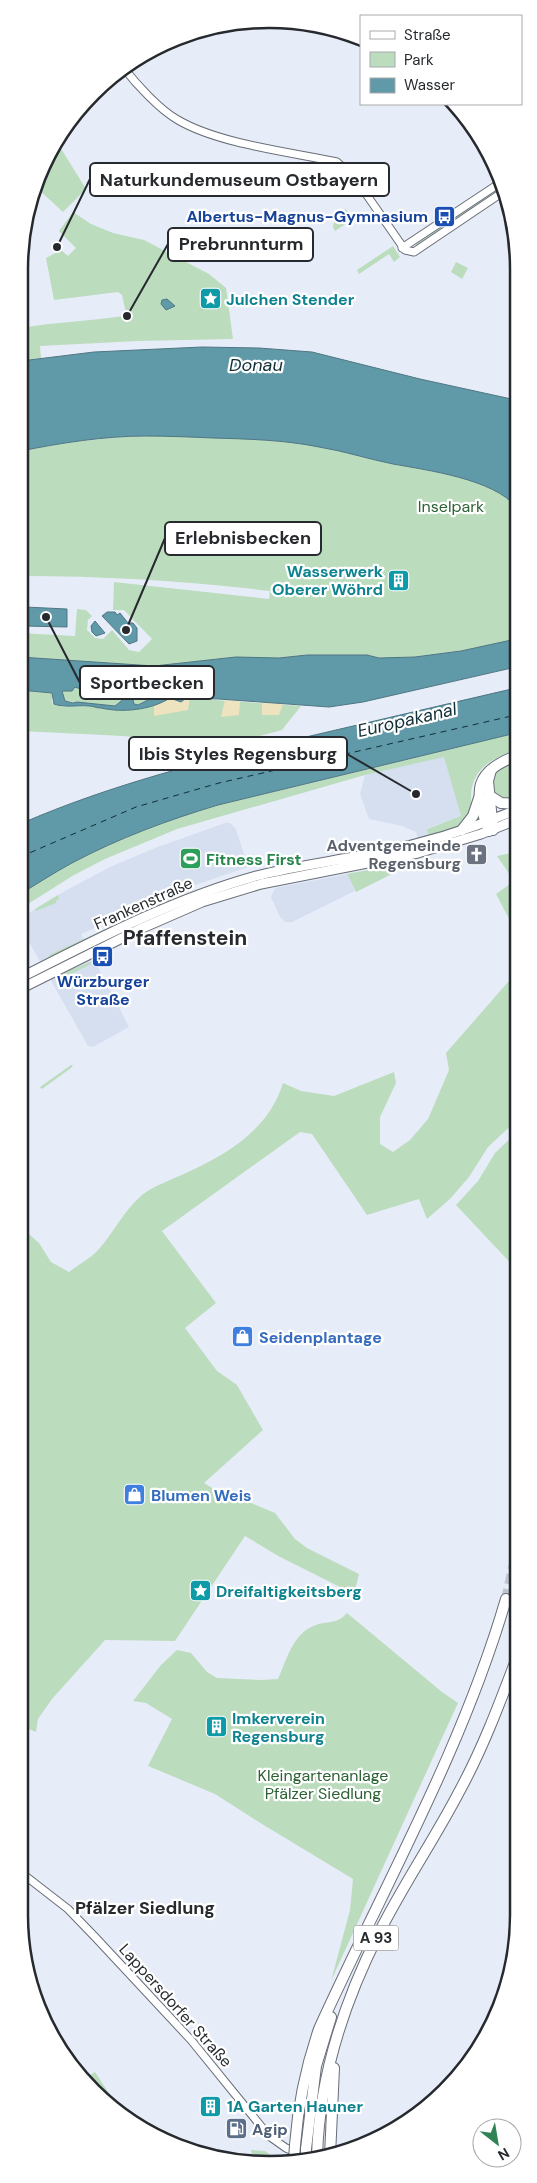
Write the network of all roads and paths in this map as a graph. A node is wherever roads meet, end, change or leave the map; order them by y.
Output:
1 (128, 73) edge
2 (495, 186) edge
3 (498, 195) edge
4 (402, 248) junction
5 (510, 759) edge
6 (493, 767) junction
7 (490, 796) junction
8 (479, 797) junction
9 (510, 804) edge
10 (510, 814) edge
11 (510, 821) edge
12 (490, 826) junction
13 (462, 830) junction
14 (28, 974) edge
15 (28, 985) edge
16 (506, 1599) tunnel mouth
17 (510, 1676) edge
18 (28, 1877) edge
19 (348, 1970) junction
20 (337, 2037) junction
21 (331, 2147) edge
22 (311, 2152) edge
23 (312, 2152) edge
24 (303, 2153) edge
25 (294, 2154) edge

1 - 4 street
2 - 4 street
3 - 4 street
5 - 6 highway
6 - 7 highway
6 - 8 highway
7 - 9 highway
7 - 12 highway
8 - 12 highway
8 - 13 highway
10 - 12 main road, Frankenstraße
11 - 12 main road, Frankenstraße
12 - 13 main road, Frankenstraße
12 - 15 main road, Frankenstraße
13 - 14 main road, Frankenstraße
16 - 19 highway, A 93
17 - 20 highway, A 93
18 - 24 street, Lappersdorfer Straße
19 - 22 highway, A 93
19 - 25 highway, bridge
20 - 21 highway
20 - 23 highway, A 93

